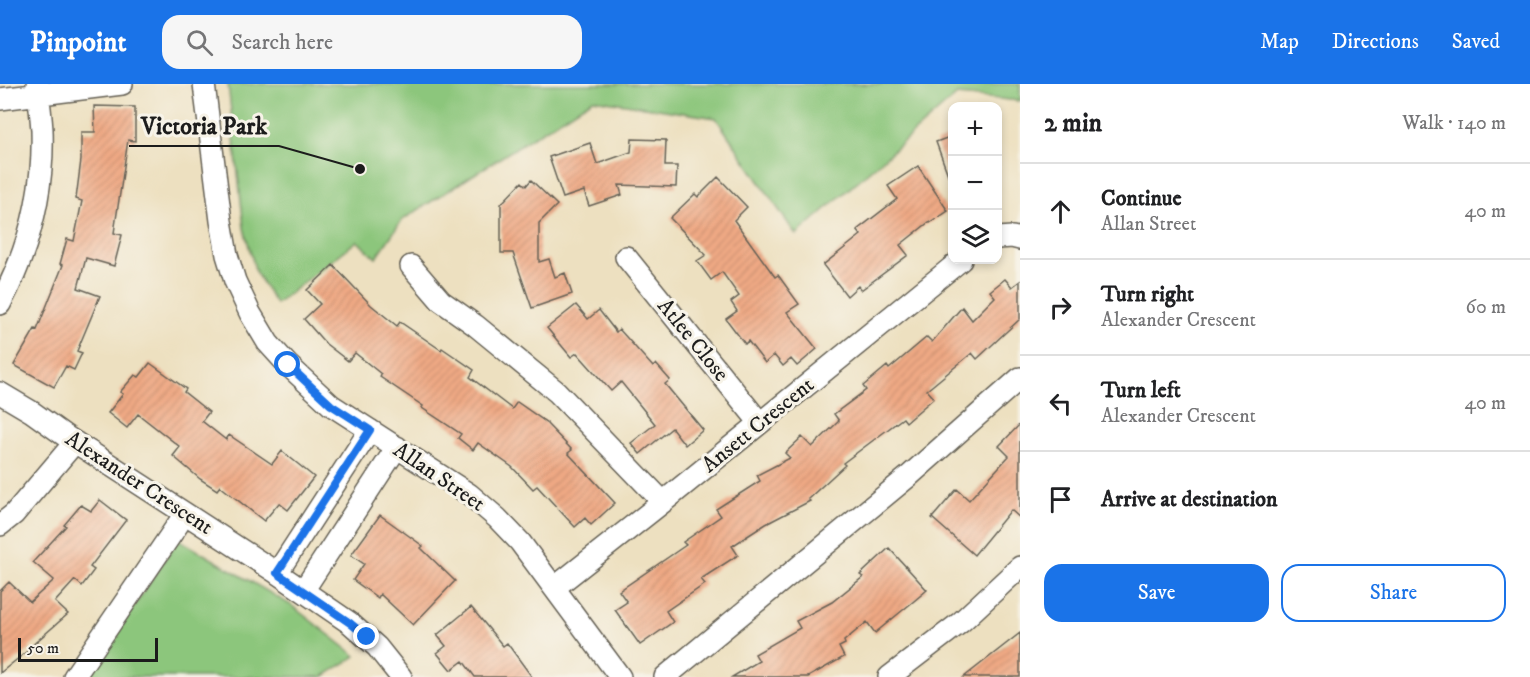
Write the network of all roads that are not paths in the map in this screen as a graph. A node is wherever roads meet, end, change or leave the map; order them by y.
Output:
1 (122, 84) edge
2 (204, 84) edge
3 (38, 89) edge
4 (0, 99) edge
5 (1002, 238) edge
6 (1020, 239) edge
7 (626, 257) dead end
8 (956, 264) edge
9 (411, 266) dead end
10 (0, 304) edge
11 (1020, 378) edge
12 (0, 393) edge
13 (760, 423) junction
14 (370, 430) junction
15 (75, 442) junction
16 (397, 447) junction
17 (663, 502) junction
18 (185, 514) junction
19 (0, 525) edge
20 (1020, 567) edge
21 (277, 573) junction
22 (554, 588) junction
23 (303, 591) junction
24 (74, 677) edge
25 (401, 677) edge
26 (620, 677) edge
27 (665, 677) edge
28 (888, 677) edge

1 - 3 street
2 - 14 street, Allan Street
3 - 4 street
3 - 10 street
5 - 6 street
7 - 13 street, Atlee Close
8 - 13 street, Ansett Crescent
9 - 17 street
11 - 27 street
12 - 15 street, Alexander Crescent
13 - 17 street, Ansett Crescent
14 - 16 street, Allan Street
14 - 21 street
15 - 18 street, Alexander Crescent
15 - 19 street
16 - 22 street, Allan Street
16 - 23 street
17 - 22 street, Ansett Crescent
18 - 21 street, Alexander Crescent
18 - 24 street
20 - 28 street
21 - 23 street, Alexander Crescent
22 - 26 street, Allan Street
23 - 25 street, Alexander Crescent

